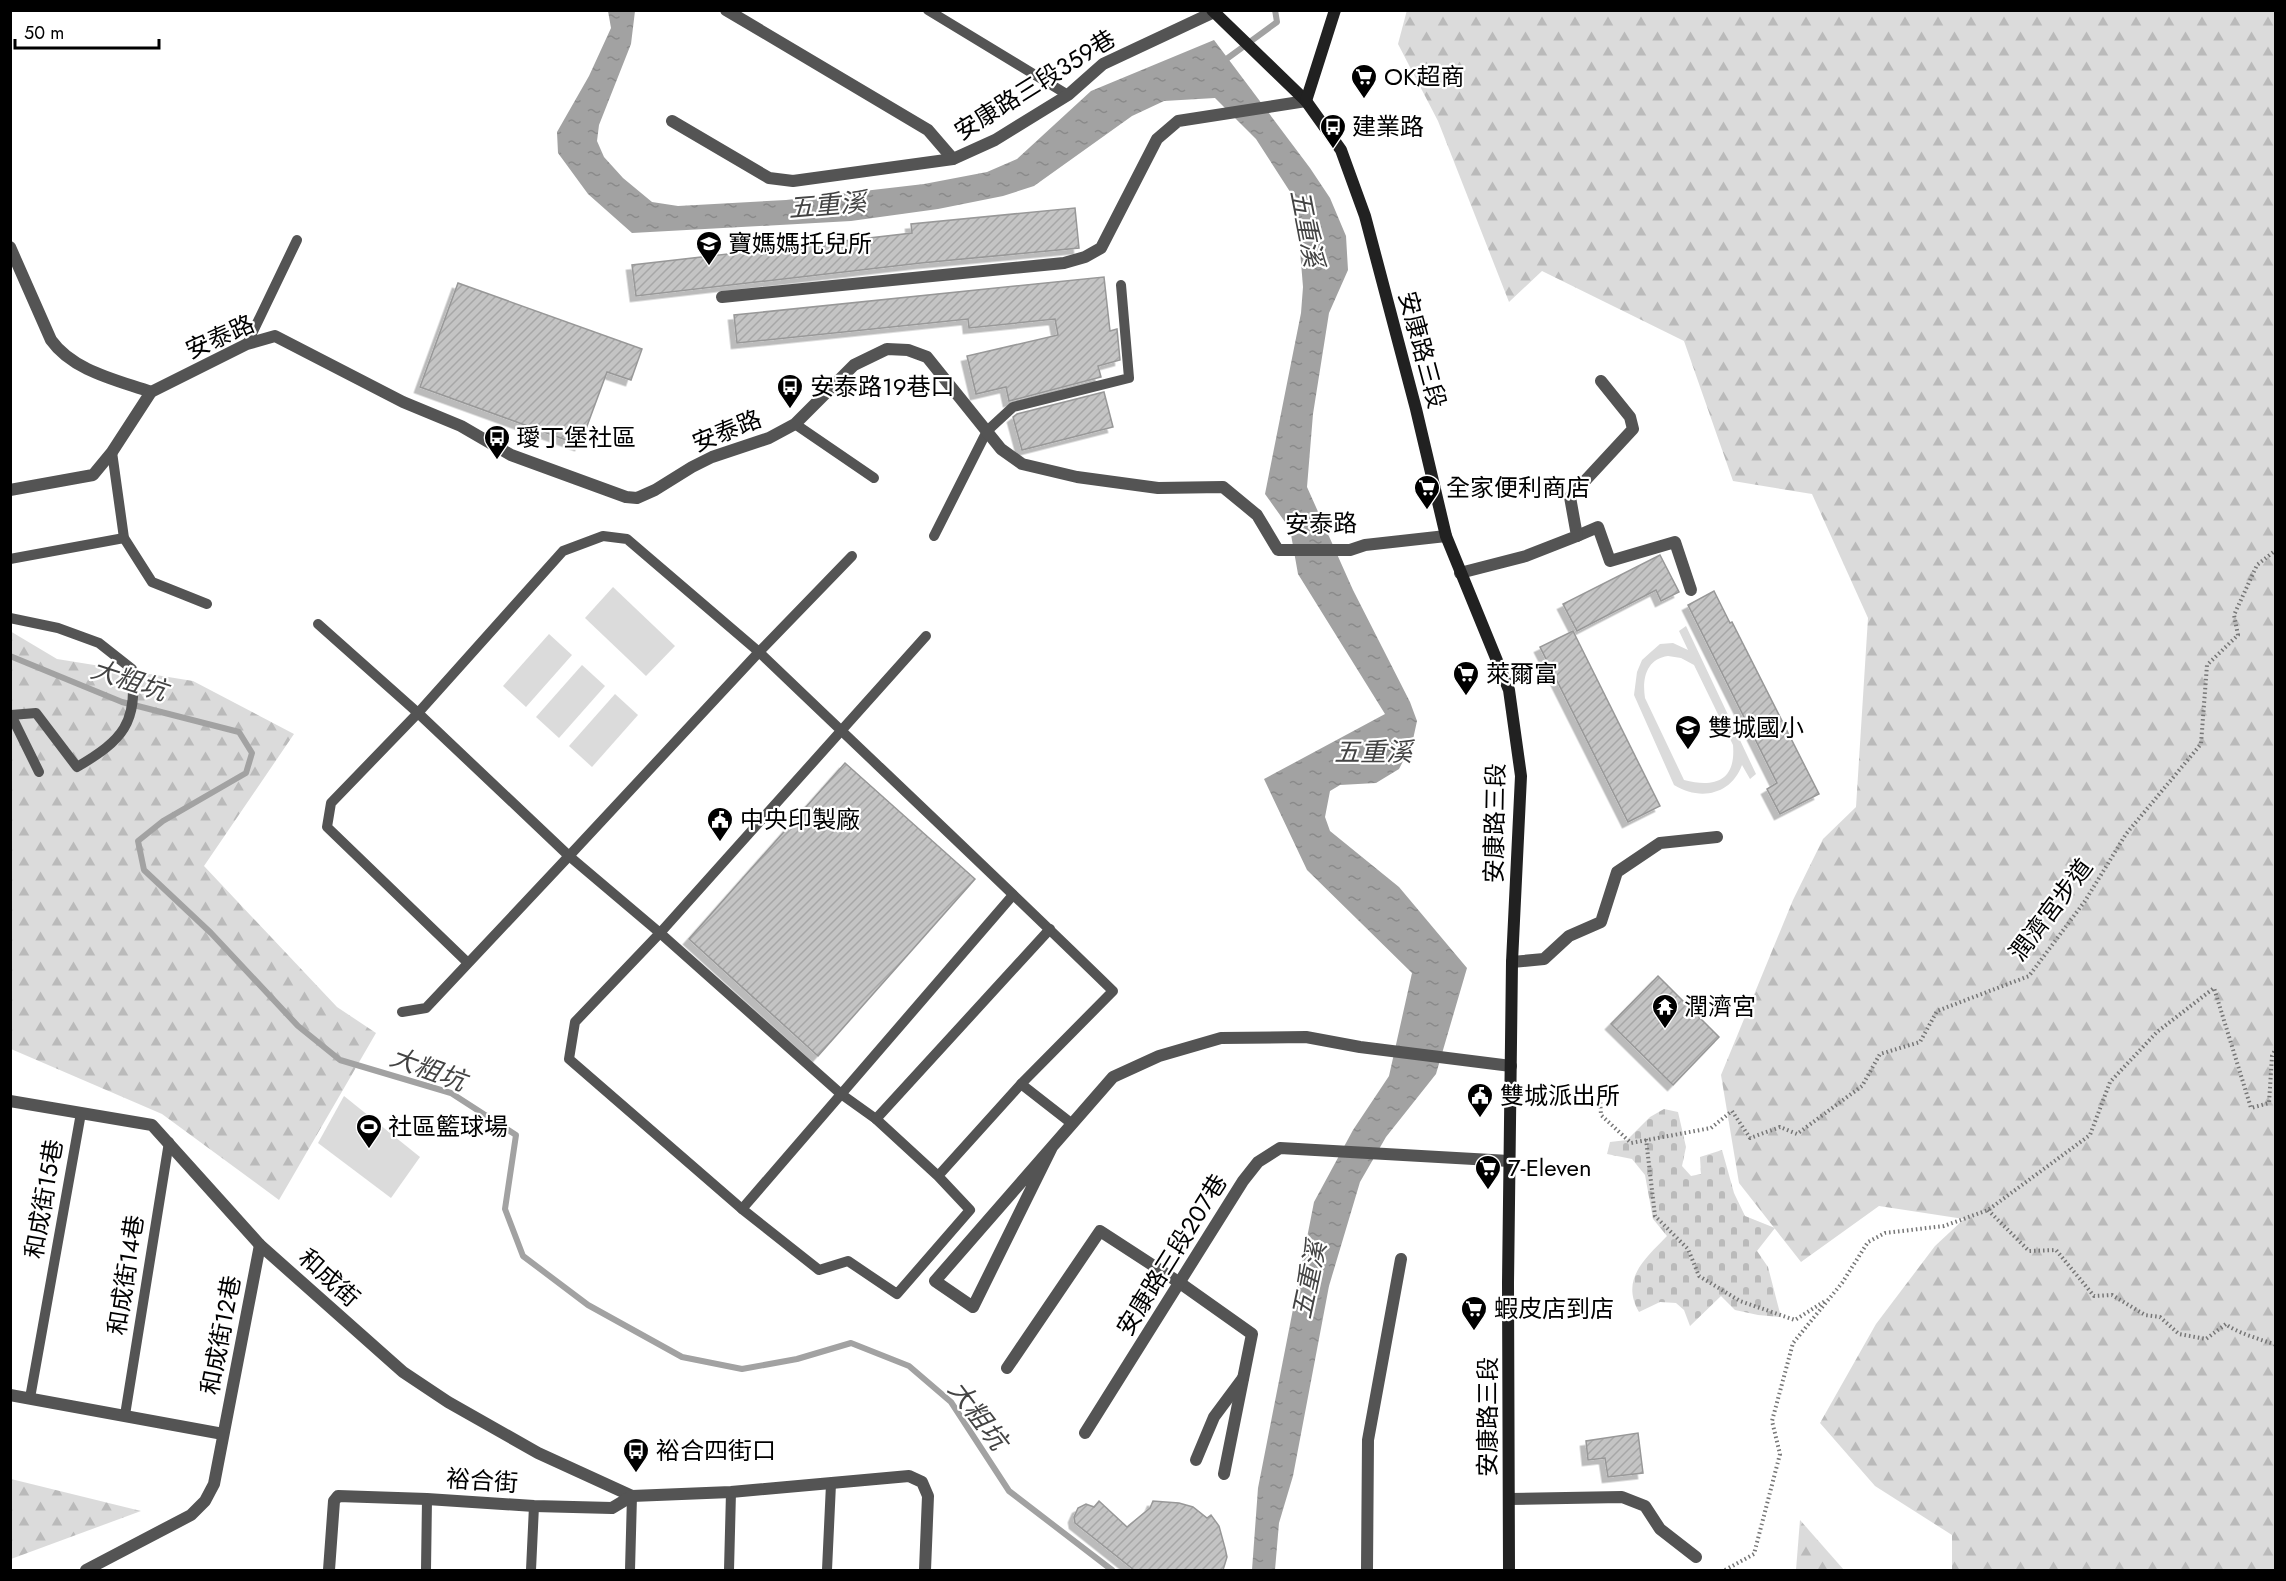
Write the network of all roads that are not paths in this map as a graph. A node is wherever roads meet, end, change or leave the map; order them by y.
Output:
1 (726, 10) edge
2 (928, 10) edge
3 (1335, 10) edge
4 (1213, 11) edge
5 (1068, 95) junction
6 (1306, 101) junction
7 (672, 121) dead end
8 (953, 159) junction
9 (297, 240) dead end
10 (10, 247) edge
11 (1120, 285) dead end
12 (722, 297) dead end
13 (247, 344) junction
14 (1601, 381) dead end
15 (151, 392) junction
16 (795, 424) junction
17 (987, 431) junction
18 (112, 452) junction
19 (874, 478) dead end
20 (10, 490) edge
21 (934, 536) dead end
22 (1446, 536) junction
23 (1577, 536) junction
24 (124, 538) junction
25 (852, 556) dead end
26 (10, 559) edge
27 (1460, 573) junction
28 (1691, 590) dead end
29 (207, 604) dead end
30 (10, 618) edge
31 (318, 624) dead end
32 (927, 636) dead end
33 (759, 652) junction
34 (418, 713) junction
35 (842, 731) junction
36 (39, 772) dead end
37 (1717, 837) dead end
38 (569, 856) junction
39 (1013, 895) junction
40 (1050, 929) junction
41 (660, 933) junction
42 (467, 962) junction
43 (1512, 962) junction
44 (402, 1012) dead end
45 (1511, 1066) junction
46 (1021, 1084) junction
47 (842, 1094) junction
48 (10, 1101) edge
49 (81, 1113) junction
50 (876, 1119) junction
51 (1071, 1123) junction
52 (169, 1142) junction
53 (1052, 1147) junction
54 (1509, 1161) junction
55 (938, 1176) junction
56 (742, 1209) junction
57 (260, 1245) junction
58 (1401, 1259) dead end
59 (1180, 1283) junction
60 (1007, 1368) dead end
61 (1245, 1374) junction
62 (10, 1395) edge
63 (30, 1398) junction
64 (125, 1415) junction
65 (1085, 1433) dead end
66 (223, 1434) junction
67 (1196, 1460) dead end
68 (1224, 1474) dead end
69 (831, 1484) junction
70 (731, 1492) junction
71 (632, 1496) junction
72 (427, 1499) junction
73 (1509, 1499) junction
74 (534, 1506) junction
75 (1696, 1557) dead end
76 (86, 1570) edge
77 (329, 1570) edge
78 (426, 1570) edge
79 (531, 1570) edge
80 (630, 1570) edge
81 (729, 1570) edge
82 (827, 1570) edge
83 (925, 1570) edge
84 (1367, 1570) edge
85 (1509, 1570) edge

1 - 8 street
2 - 5 lane
3 - 6 main road
4 - 5 street, 安康路三段359巷
4 - 6 main road, 安康路三段
5 - 8 street, 安康路三段359巷
6 - 12 street
6 - 22 main road, 安康路三段
7 - 8 street, 安康路三段359巷
9 - 13 lane
10 - 15 street
11 - 17 lane
13 - 15 street, 安泰路
13 - 16 street, 安泰路
14 - 23 street
15 - 18 street
16 - 17 street, 安泰路
16 - 19 lane
17 - 21 lane
17 - 22 street, 安泰路
18 - 20 street
18 - 24 lane
22 - 27 main road, 安康路三段
23 - 27 street
23 - 28 street
24 - 26 lane
24 - 29 lane
25 - 33 lane
27 - 43 main road, 安康路三段
30 - 36 lane
31 - 34 lane
32 - 35 lane
33 - 34 lane
33 - 35 lane
33 - 38 lane
34 - 38 lane
34 - 42 lane
35 - 39 lane
35 - 41 lane
37 - 43 street
38 - 41 lane
38 - 42 lane
39 - 40 lane
39 - 47 lane
40 - 46 lane
40 - 50 lane
41 - 47 lane
41 - 56 lane
42 - 44 lane
43 - 45 main road, 安康路三段
45 - 51 street
45 - 54 main road, 安康路三段
46 - 51 lane
46 - 55 lane
47 - 50 lane
47 - 56 lane
48 - 49 street, 和成街
49 - 52 street, 和成街
49 - 63 lane, 和成街15巷
50 - 55 lane
51 - 53 street
52 - 57 street, 和成街
52 - 64 lane, 和成街14巷
53 - 53 street
54 - 59 street, 安康路三段207巷
54 - 73 main road, 安康路三段
55 - 56 lane
57 - 66 street, 和成街12巷
57 - 71 street, 和成街
58 - 84 street
59 - 60 street
59 - 61 street
59 - 65 street, 安康路三段207巷
61 - 67 street
61 - 68 street
62 - 63 street
63 - 64 street
64 - 66 street
66 - 76 street
69 - 70 street, 裕合街
69 - 82 lane
69 - 83 street, 裕合街
70 - 71 street, 裕合街
70 - 81 lane
71 - 74 street, 裕合街
71 - 80 lane
72 - 74 street, 裕合街
72 - 77 street, 裕合街
72 - 78 lane, 裕合街
73 - 75 street
73 - 85 main road, 安康路三段
74 - 79 lane, 裕合街

